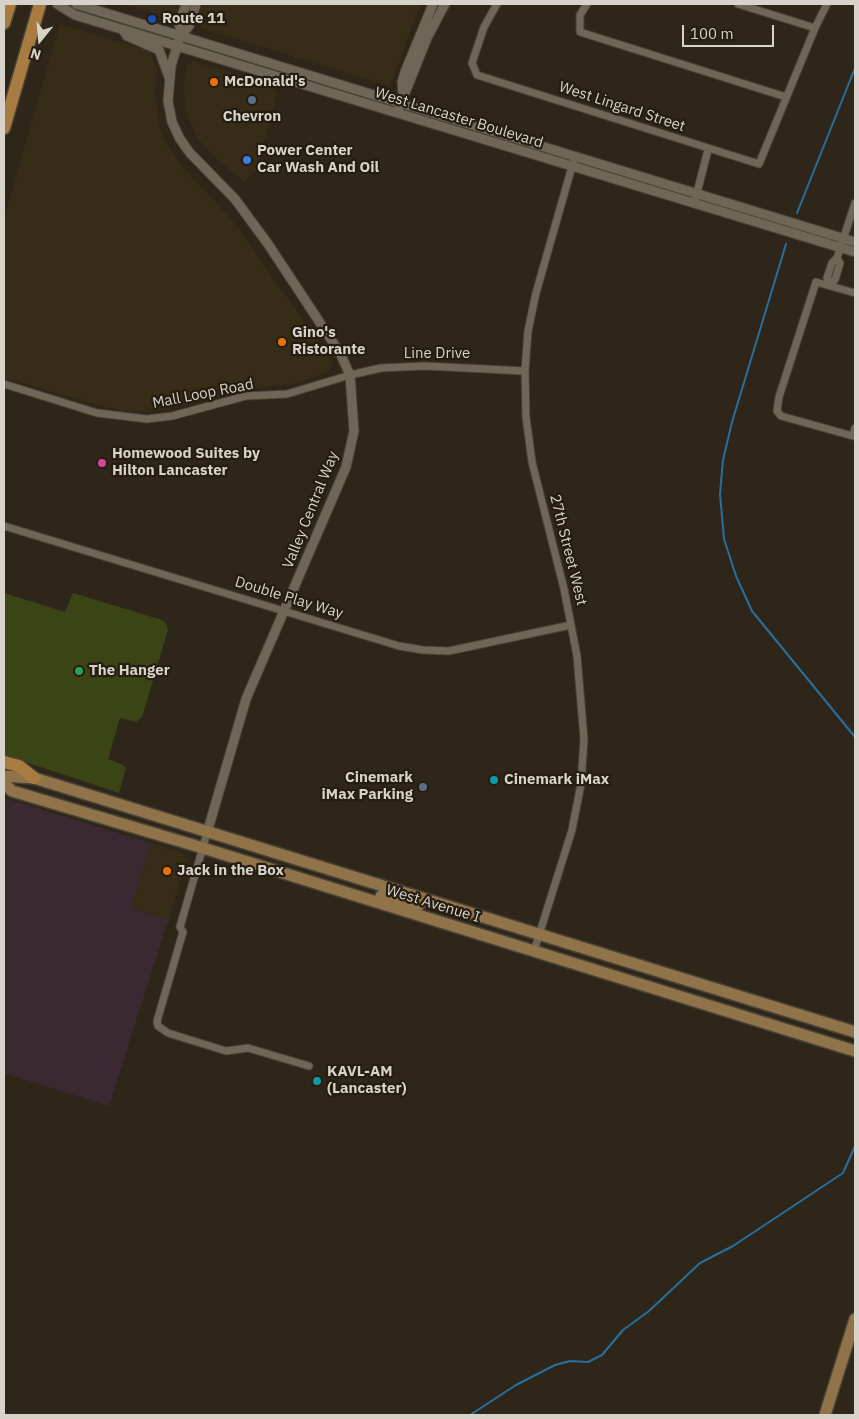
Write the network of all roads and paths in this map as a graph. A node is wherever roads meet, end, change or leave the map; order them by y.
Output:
1 (10, 4) edge
2 (40, 4) edge
3 (57, 4) edge
4 (76, 4) edge
5 (186, 4) edge
6 (196, 4) edge
7 (432, 4) edge
8 (445, 4) edge
9 (497, 4) edge
10 (586, 4) edge
11 (738, 4) edge
12 (827, 4) edge
13 (5, 20) edge
14 (815, 28) junction
15 (123, 30) junction
16 (179, 38) junction
17 (169, 77) junction
18 (404, 93) junction
19 (786, 97) junction
20 (400, 103) junction
21 (398, 114) junction
22 (4, 128) edge
23 (708, 150) junction
24 (575, 156) junction
25 (572, 167) junction
26 (696, 193) junction
27 (855, 203) edge
28 (694, 204) junction
29 (843, 238) junction
30 (855, 242) edge
31 (840, 248) junction
32 (855, 252) edge
33 (830, 284) junction
34 (855, 293) edge
35 (525, 371) junction
36 (350, 375) junction
37 (4, 384) edge
38 (855, 428) edge
39 (4, 526) edge
40 (283, 611) junction
41 (571, 625) junction
42 (4, 762) edge
43 (4, 776) edge
44 (34, 778) junction
45 (4, 783) edge
46 (207, 832) junction
47 (203, 848) junction
48 (365, 898) junction
49 (424, 899) junction
50 (539, 935) junction
51 (534, 951) junction
52 (855, 1032) edge
53 (855, 1051) edge
54 (309, 1066) dead end
55 (855, 1318) edge
56 (825, 1415) edge

1 - 13 highway
2 - 22 highway
3 - 15 street, West Lancaster Boulevard
4 - 16 street, West Lancaster Boulevard
5 - 16 street, Valley Central Way
6 - 16 street, Valley Central Way
7 - 18 street
8 - 18 street
9 - 23 street, West Lingard Street
10 - 19 street
11 - 14 street
12 - 14 street
14 - 19 street
15 - 16 street, West Lancaster Boulevard
15 - 17 street
16 - 17 street, Valley Central Way
16 - 20 street, West Lancaster Boulevard
16 - 21 street, West Lancaster Boulevard
17 - 36 street, Valley Central Way
18 - 20 street
19 - 23 street, West Lingard Street
20 - 21 street
20 - 24 street, West Lancaster Boulevard
21 - 25 street, West Lancaster Boulevard
23 - 26 street
24 - 25 street, 27th Street West
24 - 26 street, West Lancaster Boulevard
25 - 28 street, West Lancaster Boulevard
25 - 35 street, 27th Street West
26 - 28 street
26 - 29 street, West Lancaster Boulevard
27 - 29 street
28 - 31 street, West Lancaster Boulevard
29 - 30 street, West Lancaster Boulevard
29 - 31 street
31 - 32 street, West Lancaster Boulevard
31 - 33 street
33 - 34 street
33 - 38 street
35 - 36 street, Line Drive
35 - 41 street, 27th Street West
36 - 37 street, Mall Loop Road
36 - 40 street, Valley Central Way
39 - 40 street, Double Play Way
40 - 41 street, Double Play Way
40 - 46 street, Valley Central Way
41 - 50 street, 27th Street West
42 - 44 highway
43 - 44 main road, West Avenue I
44 - 46 main road, West Avenue I
45 - 47 main road, West Avenue I
46 - 47 street
46 - 49 main road, West Avenue I
47 - 48 main road, West Avenue I
47 - 54 street
48 - 49 main road
48 - 51 main road, West Avenue I
49 - 50 main road, West Avenue I
50 - 51 street, 27th Street West
50 - 52 main road, West Avenue I
51 - 53 main road, West Avenue I
55 - 56 main road

